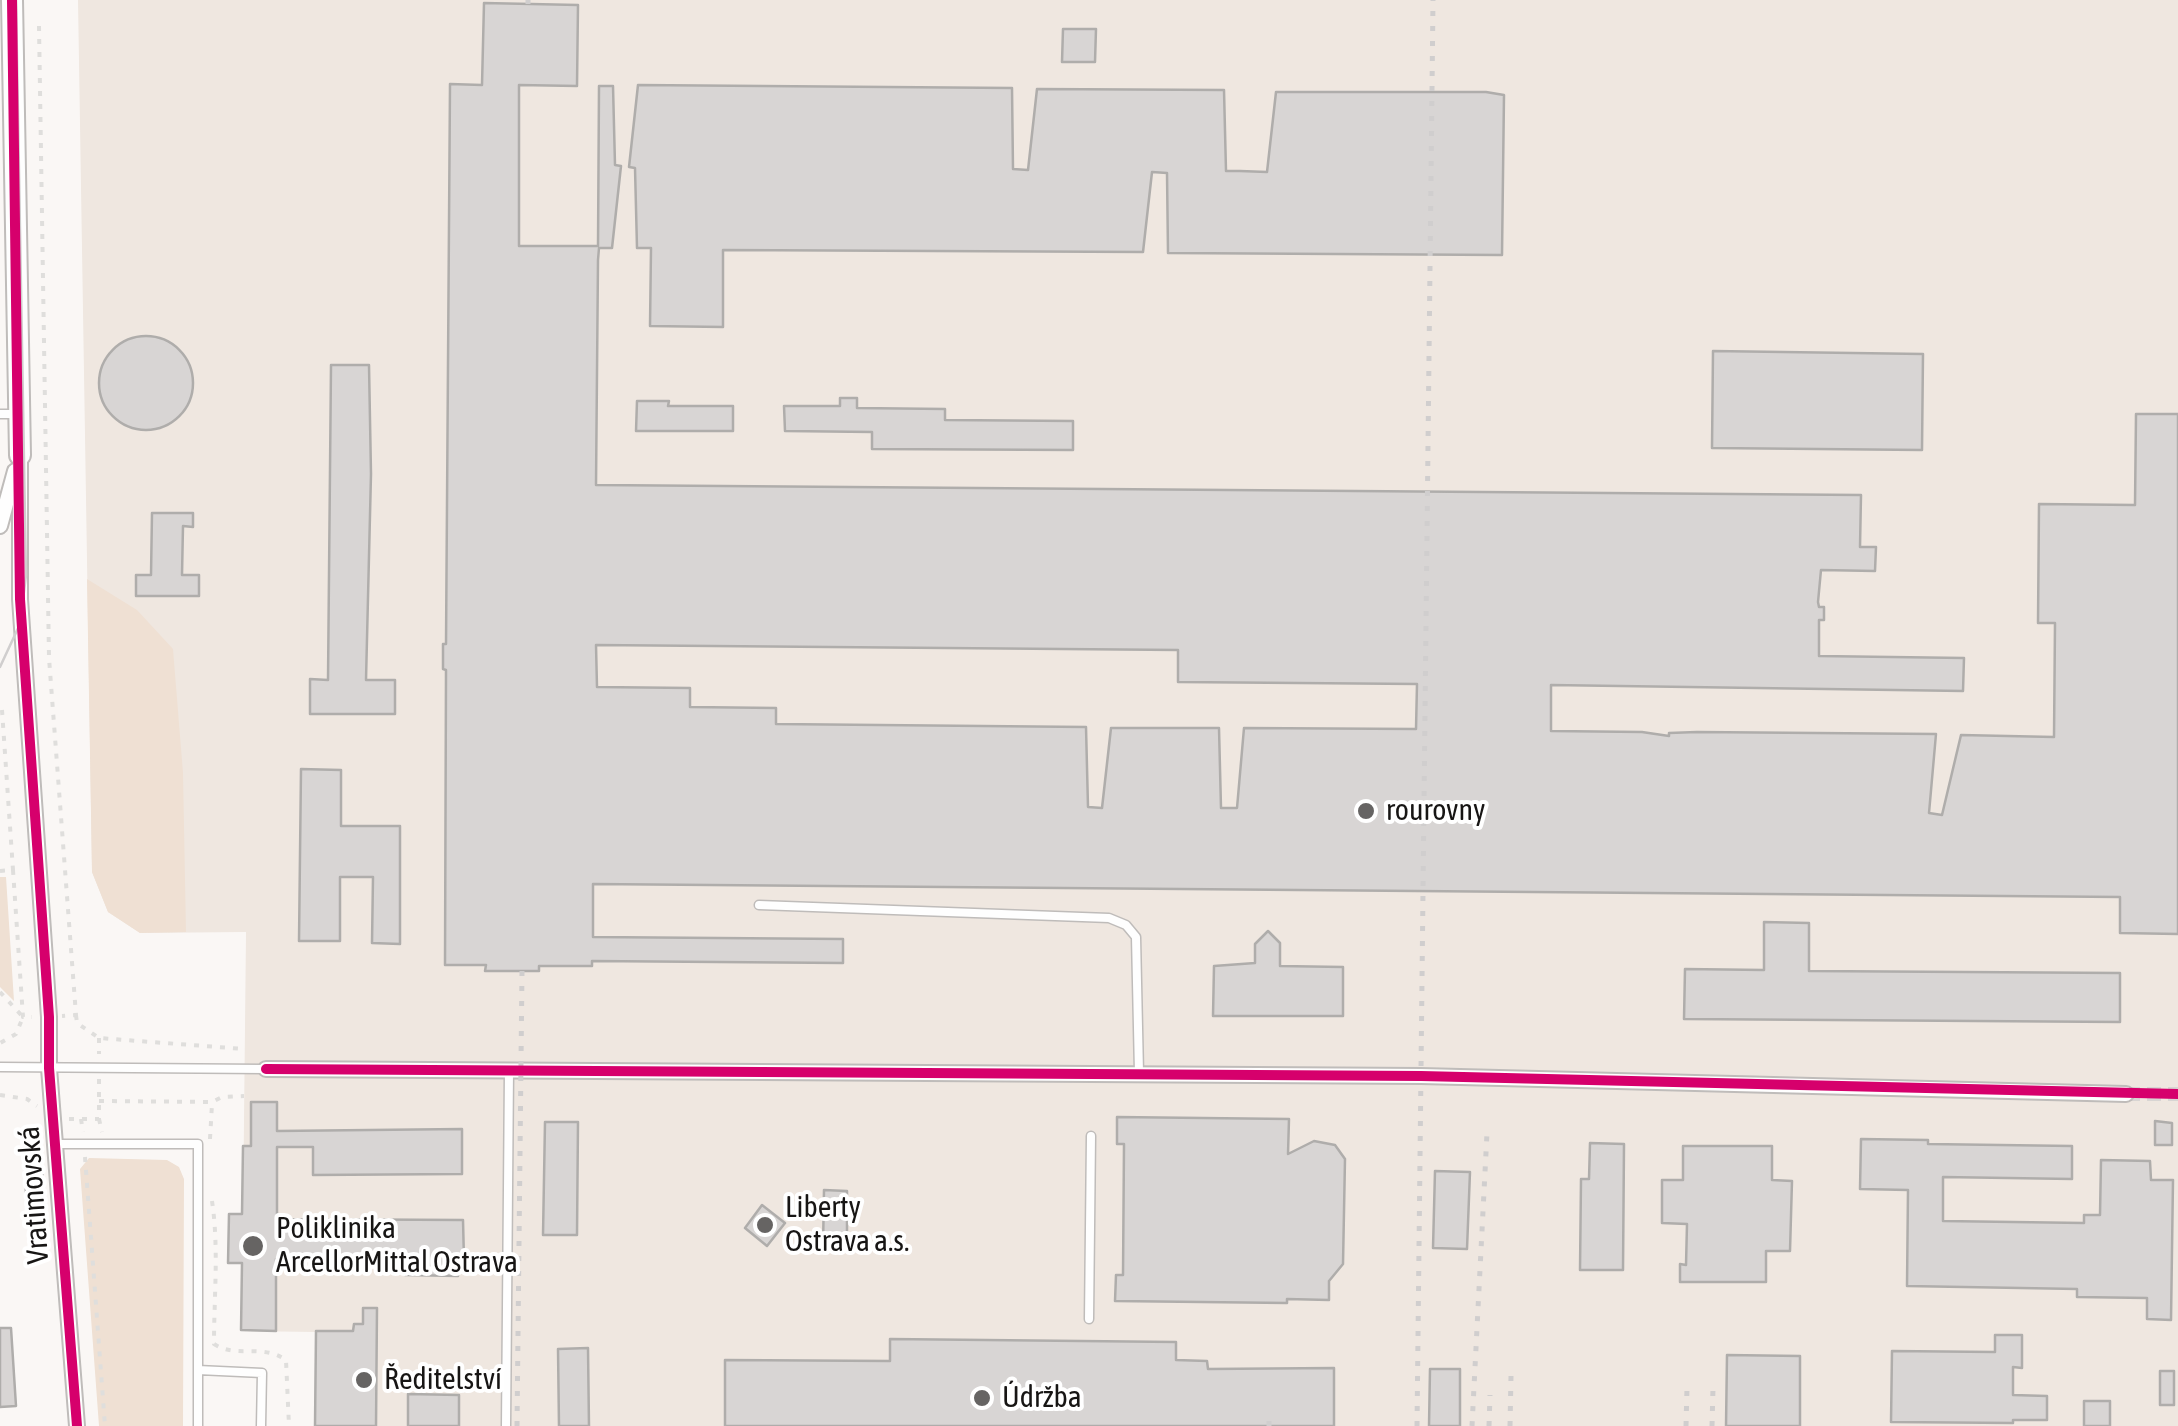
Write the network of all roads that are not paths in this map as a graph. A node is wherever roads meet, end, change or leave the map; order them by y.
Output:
1 (12, 0) edge
2 (8, 188) edge
3 (10, 414) edge
4 (20, 455) junction
5 (0, 526) edge
6 (758, 905) dead end
7 (0, 1067) edge
8 (49, 1068) junction
9 (266, 1069) joint
10 (509, 1070) junction
11 (1139, 1073) junction
12 (2126, 1094) tunnel mouth
13 (1091, 1136) dead end
14 (55, 1144) junction
15 (1089, 1319) dead end
16 (198, 1370) junction
17 (77, 1426) edge
18 (198, 1426) edge
19 (261, 1426) edge
20 (506, 1426) edge

1 - 2 street, Vratimovská
2 - 3 street, Vratimovská
3 - 4 street, Vratimovská
4 - 5 street
4 - 8 street, Vratimovská
6 - 11 lane
7 - 8 lane
8 - 9 lane
8 - 14 street, Vratimovská
9 - 10 street
10 - 11 street
10 - 20 lane
11 - 12 street
13 - 15 lane
14 - 16 lane
14 - 17 street, Vratimovská
16 - 18 lane
16 - 19 lane

